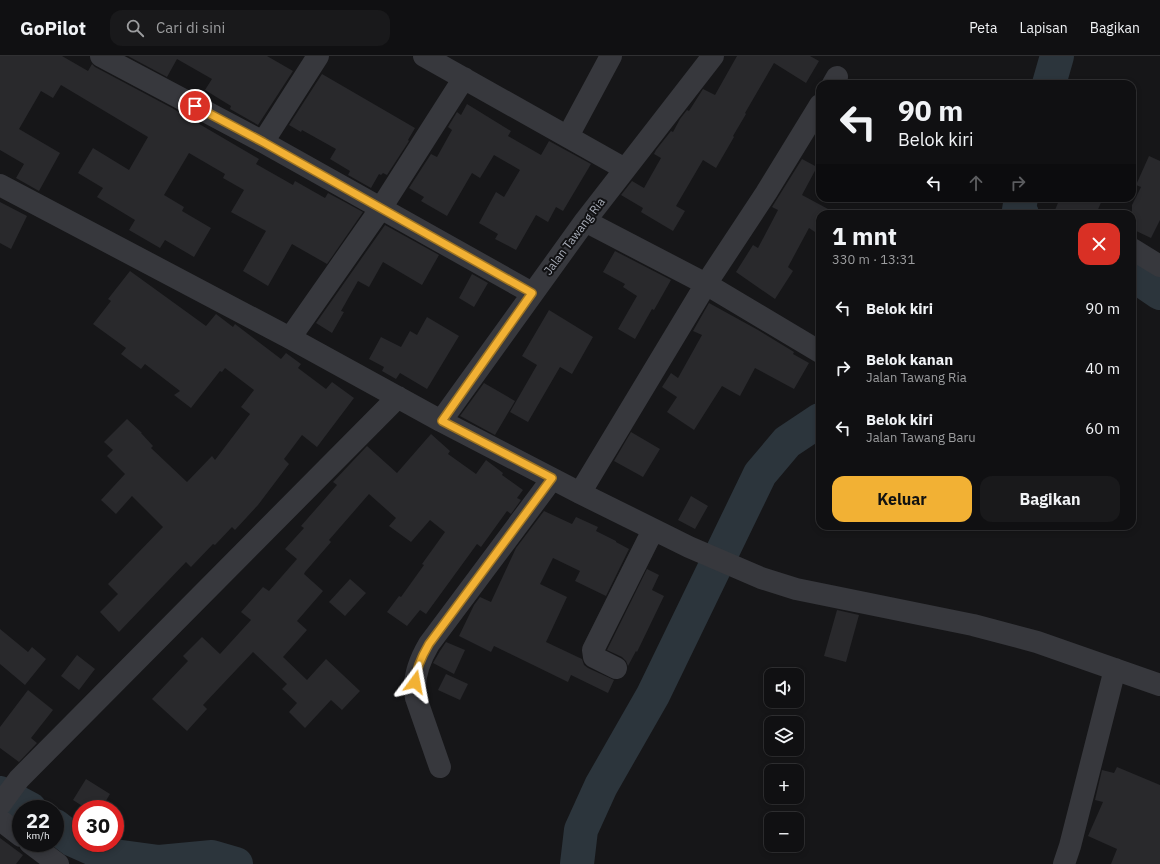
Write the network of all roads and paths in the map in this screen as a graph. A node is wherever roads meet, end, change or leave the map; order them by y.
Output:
1 (101, 56) edge
2 (318, 56) edge
3 (424, 56) edge
4 (611, 56) edge
5 (713, 56) edge
6 (464, 78) junction
7 (816, 112) edge
8 (568, 136) junction
9 (263, 142) junction
10 (625, 169) junction
11 (0, 185) edge
12 (382, 208) junction
13 (585, 221) junction
14 (1136, 251) edge
15 (1160, 266) edge
16 (706, 284) junction
17 (532, 293) junction
18 (290, 338) junction
19 (816, 350) edge
20 (398, 397) junction
21 (442, 421) junction
22 (552, 478) junction
23 (580, 493) junction
24 (653, 530) junction
25 (616, 668) dead end
26 (1116, 668) junction
27 (1160, 685) edge
28 (440, 767) dead end
29 (0, 805) edge
30 (0, 820) edge
31 (12, 829) edge
32 (42, 852) edge
33 (58, 864) edge
34 (1064, 864) edge

1 - 9 street
2 - 9 street
3 - 6 street
4 - 8 street
5 - 10 street, Jalan Tawang Ria
6 - 8 street
6 - 12 street
7 - 16 street
8 - 10 street
9 - 12 street
10 - 13 street, Jalan Tawang Ria
11 - 18 street
12 - 17 street
12 - 18 street
13 - 16 street
13 - 17 street, Jalan Tawang Ria
14 - 15 street
16 - 19 street
16 - 23 street
17 - 21 street, Jalan Tawang Ria
18 - 20 street
20 - 21 street
20 - 29 street
21 - 22 street
22 - 23 street
22 - 28 street
23 - 24 street
24 - 25 street
24 - 26 street
26 - 27 street
26 - 34 street
30 - 31 street
32 - 33 street

